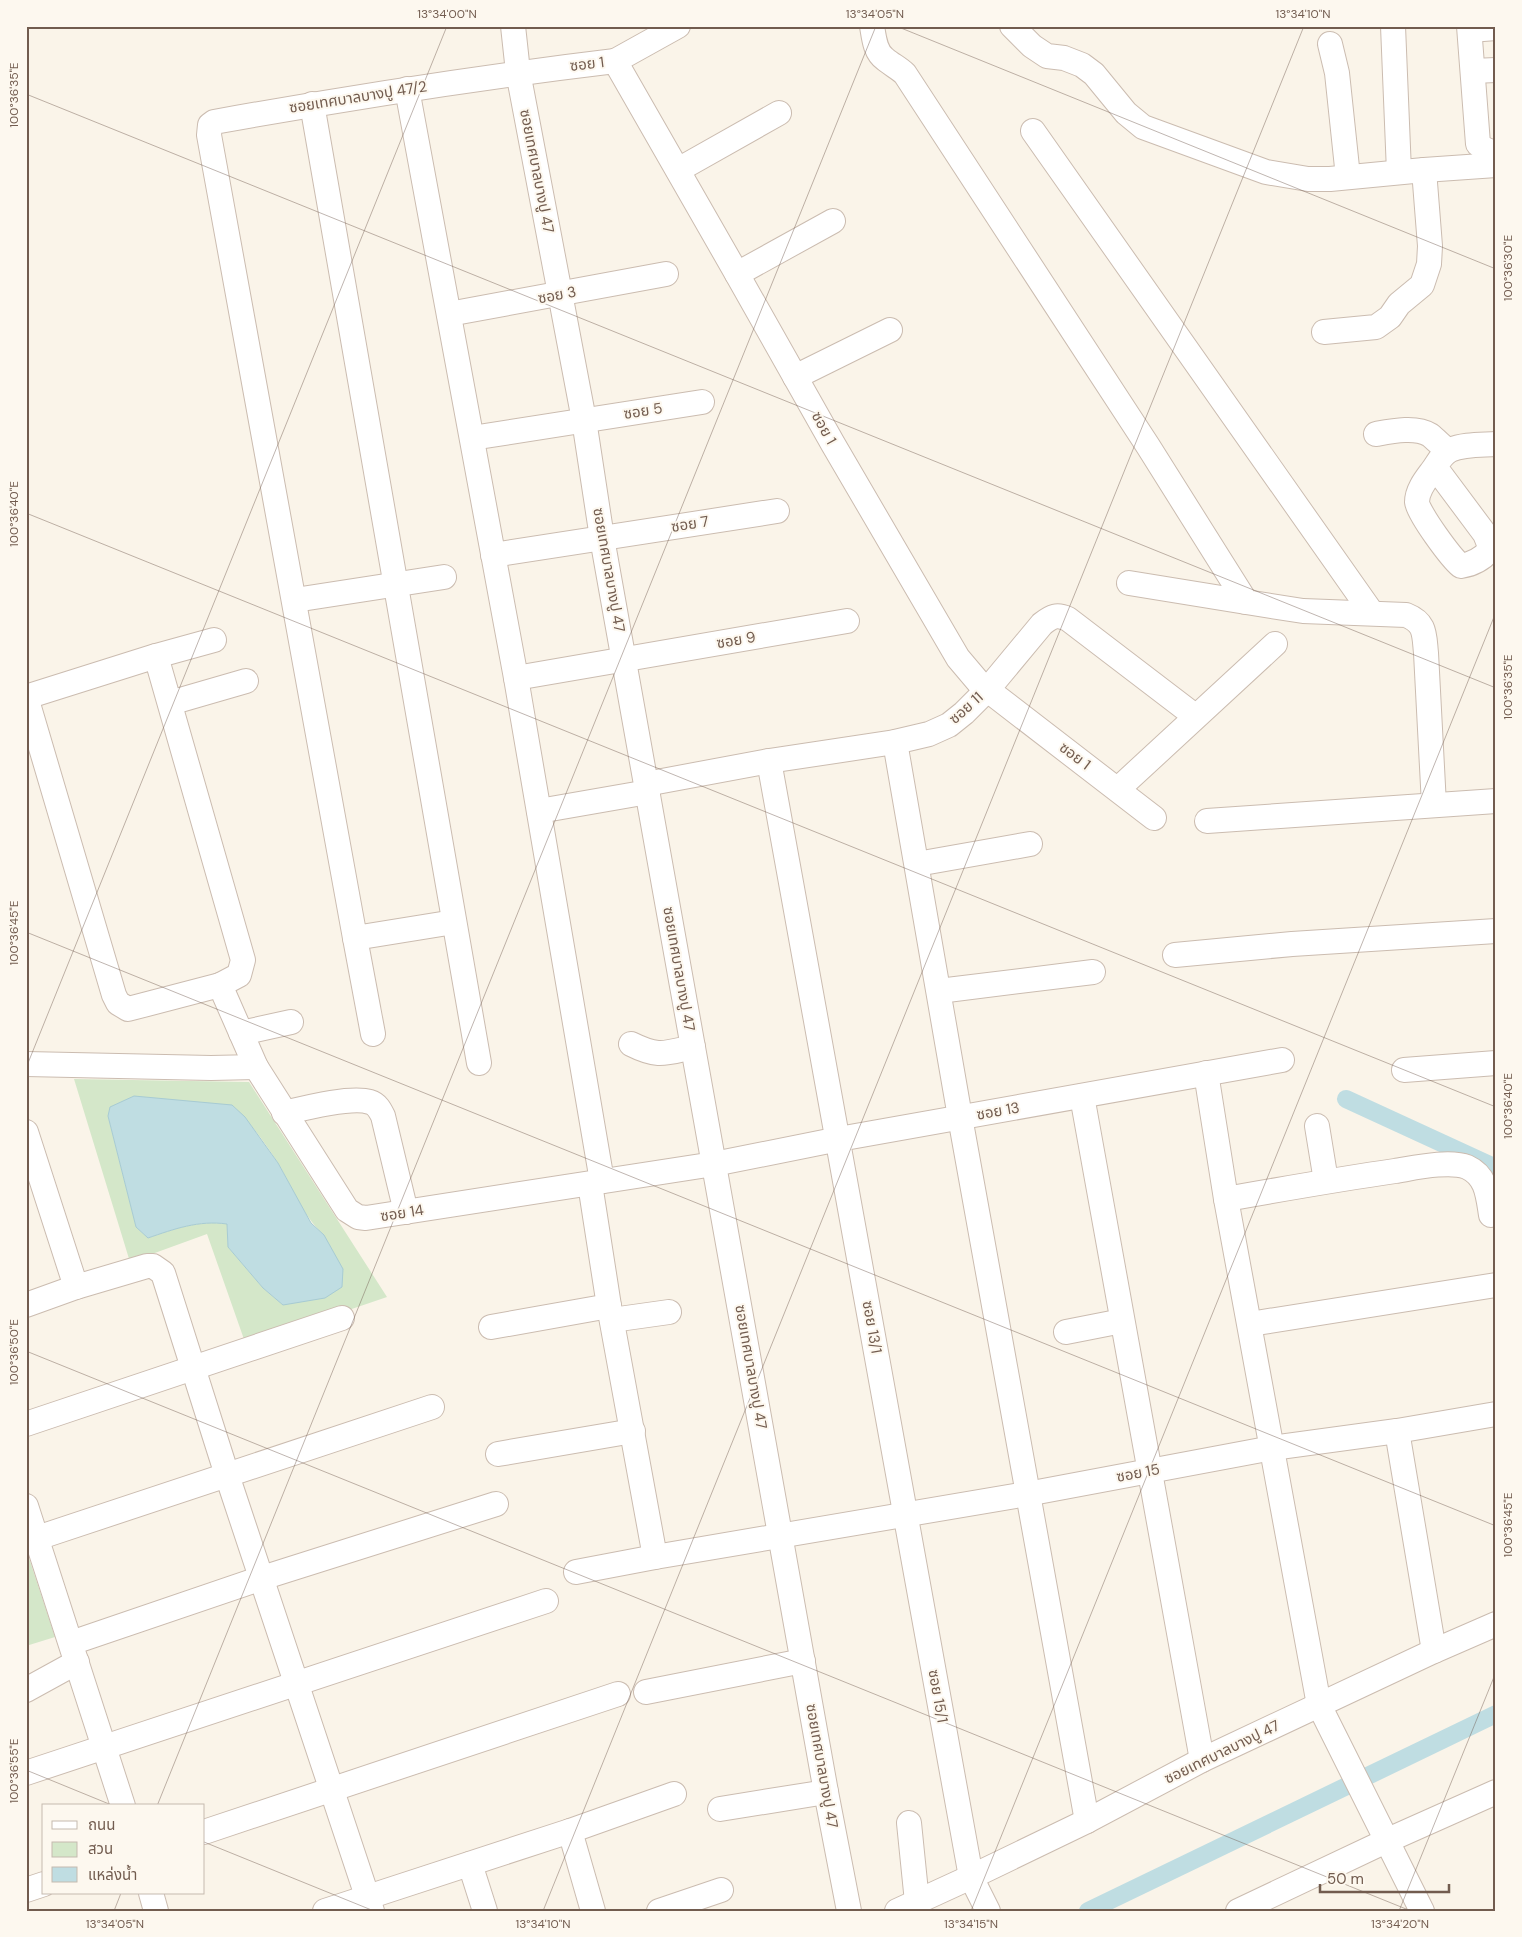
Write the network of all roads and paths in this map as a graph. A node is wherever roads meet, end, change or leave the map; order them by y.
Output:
1 (513, 26) edge
2 (678, 26) edge
3 (872, 26) edge
4 (1012, 26) edge
5 (1393, 26) edge
6 (1470, 28) edge
7 (1496, 28) edge
8 (1330, 44) dead end
9 (615, 60) junction
10 (1484, 70) edge
11 (518, 72) junction
12 (407, 89) junction
13 (312, 104) junction
14 (1486, 111) edge
15 (779, 113) dead end
16 (1033, 131) dead end
17 (1496, 152) edge
18 (1496, 165) edge
19 (678, 170) junction
20 (1424, 170) junction
21 (1399, 172) junction
22 (1348, 177) junction
23 (833, 221) dead end
24 (666, 274) dead end
25 (738, 274) junction
26 (561, 294) junction
27 (449, 314) junction
28 (890, 330) dead end
29 (1324, 332) dead end
30 (795, 377) junction
31 (702, 402) dead end
32 (584, 420) junction
33 (1376, 434) dead end
34 (472, 438) junction
35 (1496, 444) edge
36 (777, 511) dead end
37 (602, 538) junction
38 (493, 556) junction
39 (444, 577) dead end
40 (396, 584) junction
41 (1129, 584) dead end
42 (295, 600) junction
43 (1246, 602) junction
44 (1372, 613) junction
45 (847, 621) dead end
46 (214, 640) dead end
47 (1275, 644) dead end
48 (156, 656) junction
49 (624, 659) junction
50 (516, 678) junction
51 (246, 681) dead end
52 (988, 689) junction
53 (26, 697) edge
54 (170, 703) junction
55 (1195, 716) junction
56 (895, 742) junction
57 (769, 761) junction
58 (647, 788) junction
59 (1118, 789) junction
60 (1496, 801) edge
61 (1434, 805) junction
62 (539, 811) junction
63 (1154, 818) dead end
64 (1207, 821) dead end
65 (1030, 844) dead end
66 (917, 864) junction
67 (454, 922) junction
68 (1496, 931) edge
69 (355, 938) junction
70 (1176, 955) dead end
71 (1093, 972) dead end
72 (220, 985) junction
73 (939, 991) junction
74 (291, 1022) dead end
75 (241, 1033) junction
76 (373, 1034) dead end
77 (631, 1044) dead end
78 (693, 1047) junction
79 (1282, 1060) dead end
80 (479, 1063) dead end
81 (1496, 1063) edge
82 (26, 1064) edge
83 (256, 1067) junction
84 (1404, 1070) dead end
85 (1206, 1073) junction
86 (1082, 1096) junction
87 (284, 1113) junction
88 (960, 1117) junction
89 (1317, 1126) dead end
90 (26, 1132) edge
91 (839, 1138) junction
92 (714, 1164) junction
93 (1326, 1181) junction
94 (596, 1183) junction
95 (1226, 1199) junction
96 (406, 1212) junction
97 (1491, 1215) dead end
98 (1496, 1284) edge
99 (76, 1288) junction
100 (26, 1305) edge
101 (669, 1312) dead end
102 (610, 1313) junction
103 (342, 1318) dead end
104 (1122, 1321) junction
105 (1250, 1324) junction
106 (492, 1327) dead end
107 (1066, 1332) dead end
108 (192, 1367) junction
109 (432, 1407) dead end
110 (1496, 1414) edge
111 (26, 1424) edge
112 (633, 1431) junction
113 (1397, 1431) junction
114 (1272, 1448) junction
115 (498, 1454) dead end
116 (1149, 1470) junction
117 (227, 1475) junction
118 (1027, 1494) junction
119 (496, 1504) dead end
120 (26, 1506) edge
121 (905, 1515) junction
122 (781, 1536) junction
123 (37, 1538) junction
124 (655, 1557) junction
125 (576, 1572) dead end
126 (262, 1578) junction
127 (546, 1601) dead end
128 (1496, 1624) edge
129 (1434, 1651) junction
130 (74, 1652) junction
131 (803, 1661) junction
132 (297, 1683) junction
133 (26, 1690) edge
134 (646, 1692) dead end
135 (618, 1694) dead end
136 (1319, 1705) junction
137 (105, 1748) junction
138 (1202, 1760) junction
139 (26, 1773) edge
140 (332, 1788) junction
141 (826, 1792) junction
142 (1496, 1792) edge
143 (674, 1794) dead end
144 (122, 1804) edge
145 (720, 1809) dead end
146 (1087, 1821) junction
147 (909, 1823) dead end
148 (570, 1831) junction
149 (205, 1832) edge
150 (1386, 1841) junction
151 (470, 1864) junction
152 (971, 1877) junction
153 (42, 1885) edge
154 (26, 1890) edge
155 (722, 1890) dead end
156 (151, 1894) edge
157 (369, 1904) edge
158 (907, 1906) edge
159 (156, 1911) edge
160 (325, 1911) edge
161 (485, 1911) edge
162 (593, 1911) edge
163 (660, 1911) edge
164 (849, 1911) edge
165 (988, 1911) edge
166 (1238, 1911) edge
167 (1422, 1911) edge

1 - 11 street, ซอยเทศบาลบางปู 47
2 - 9 street
3 - 43 street
4 - 22 street
5 - 21 street
6 - 7 street
6 - 10 street
8 - 22 street
9 - 11 street, ซอย 1
9 - 19 street, ซอย 1
10 - 14 street
11 - 12 street, ซอยเทศบาลบางปู 47/2
11 - 26 street, ซอยเทศบาลบางปู 47
12 - 13 street, ซอยเทศบาลบางปู 47/2
12 - 27 street
13 - 40 street
13 - 42 street, ซอยเทศบาลบางปู 47/2
14 - 17 street
15 - 19 street
16 - 44 street
18 - 20 street
19 - 25 street, ซอย 1
20 - 21 street
20 - 29 street
21 - 22 street
23 - 25 street
24 - 26 street, ซอย 3
25 - 30 street, ซอย 1
26 - 27 street, ซอย 3
26 - 32 street, ซอยเทศบาลบางปู 47
27 - 34 street
28 - 30 street
30 - 52 street, ซอย 1
31 - 32 street, ซอย 5
32 - 34 street, ซอย 5
32 - 37 street, ซอยเทศบาลบางปู 47
33 - 35 street
34 - 38 street
36 - 37 street, ซอย 7
37 - 38 street, ซอย 7
37 - 49 street, ซอยเทศบาลบางปู 47
38 - 50 street
39 - 40 street
40 - 42 street
40 - 67 street
41 - 43 street
42 - 69 street
43 - 44 street
44 - 61 street
45 - 49 street, ซอย 9
46 - 48 street
47 - 55 street
48 - 53 street
48 - 54 street
49 - 50 street, ซอย 9
49 - 58 street, ซอยเทศบาลบางปู 47
50 - 62 street
51 - 54 street
52 - 55 street, ซอย 11
52 - 56 street, ซอย 11
52 - 59 street, ซอย 1
53 - 72 street
54 - 72 street
55 - 59 street
56 - 57 street, ซอย 11
56 - 66 street
57 - 58 street, ซอย 11
57 - 91 street, ซอย 13/1
58 - 62 street, ซอย 11
58 - 78 street, ซอยเทศบาลบางปู 47
59 - 63 street, ซอย 1
60 - 61 street
61 - 64 street
62 - 94 street
65 - 66 street
66 - 73 street
67 - 69 street
67 - 80 street
68 - 70 street
69 - 76 street
71 - 73 street
72 - 75 street, ซอย 14
73 - 88 street
74 - 75 street
75 - 83 street, ซอย 14
77 - 78 street
78 - 92 street, ซอยเทศบาลบางปู 47
79 - 85 street, ซอย 13
81 - 84 street
82 - 83 street
83 - 87 street, ซอย 14
85 - 86 street, ซอย 13
85 - 95 street
86 - 88 street, ซอย 13
86 - 104 street
87 - 96 street, ซอย 14
87 - 96 street
88 - 91 street, ซอย 13
88 - 118 street
89 - 93 street
90 - 99 street
91 - 92 street, ซอย 13
91 - 121 street, ซอย 13/1
92 - 94 street, ซอย 14
92 - 122 street, ซอยเทศบาลบางปู 47
93 - 95 street
93 - 97 street
94 - 96 street, ซอย 14
94 - 102 street
95 - 105 street
98 - 105 street
99 - 100 street
99 - 108 street
101 - 102 street
102 - 106 street
102 - 112 street
103 - 108 street
104 - 107 street
104 - 116 street
105 - 114 street
108 - 111 street
108 - 117 street
109 - 117 street
110 - 113 street, ซอย 15
112 - 115 street
112 - 124 street
113 - 114 street, ซอย 15
113 - 129 street
114 - 116 street, ซอย 15
114 - 136 street
116 - 118 street, ซอย 15
116 - 138 street
117 - 123 street
117 - 126 street
118 - 121 street, ซอย 15
118 - 146 street
119 - 126 street
120 - 123 street
121 - 122 street, ซอย 15
121 - 152 street, ซอย 15/1
122 - 124 street, ซอย 15
122 - 131 street, ซอยเทศบาลบางปู 47
123 - 130 street
124 - 125 street, ซอย 15
126 - 130 street
126 - 132 street
127 - 132 street
128 - 129 street, ซอยเทศบาลบางปู 47
129 - 136 street, ซอยเทศบาลบางปู 47
130 - 133 street
130 - 137 street
131 - 134 street
131 - 141 street, ซอยเทศบาลบางปู 47
132 - 137 street
132 - 140 street
135 - 140 street
136 - 138 street, ซอยเทศบาลบางปู 47
136 - 150 street
137 - 139 street
137 - 144 street
138 - 146 street, ซอยเทศบาลบางปู 47
140 - 149 street
140 - 157 street
141 - 145 street
141 - 164 street, ซอยเทศบาลบางปู 47
142 - 150 street
143 - 148 street
146 - 152 street, ซอยเทศบาลบางปู 47
147 - 158 street
148 - 151 street
148 - 162 street
150 - 166 street
150 - 167 street
151 - 157 street
151 - 161 street
152 - 158 street, ซอยเทศบาลบางปู 47
152 - 165 street, ซอย 15/1
153 - 154 street
155 - 163 street
156 - 159 street
157 - 160 street

